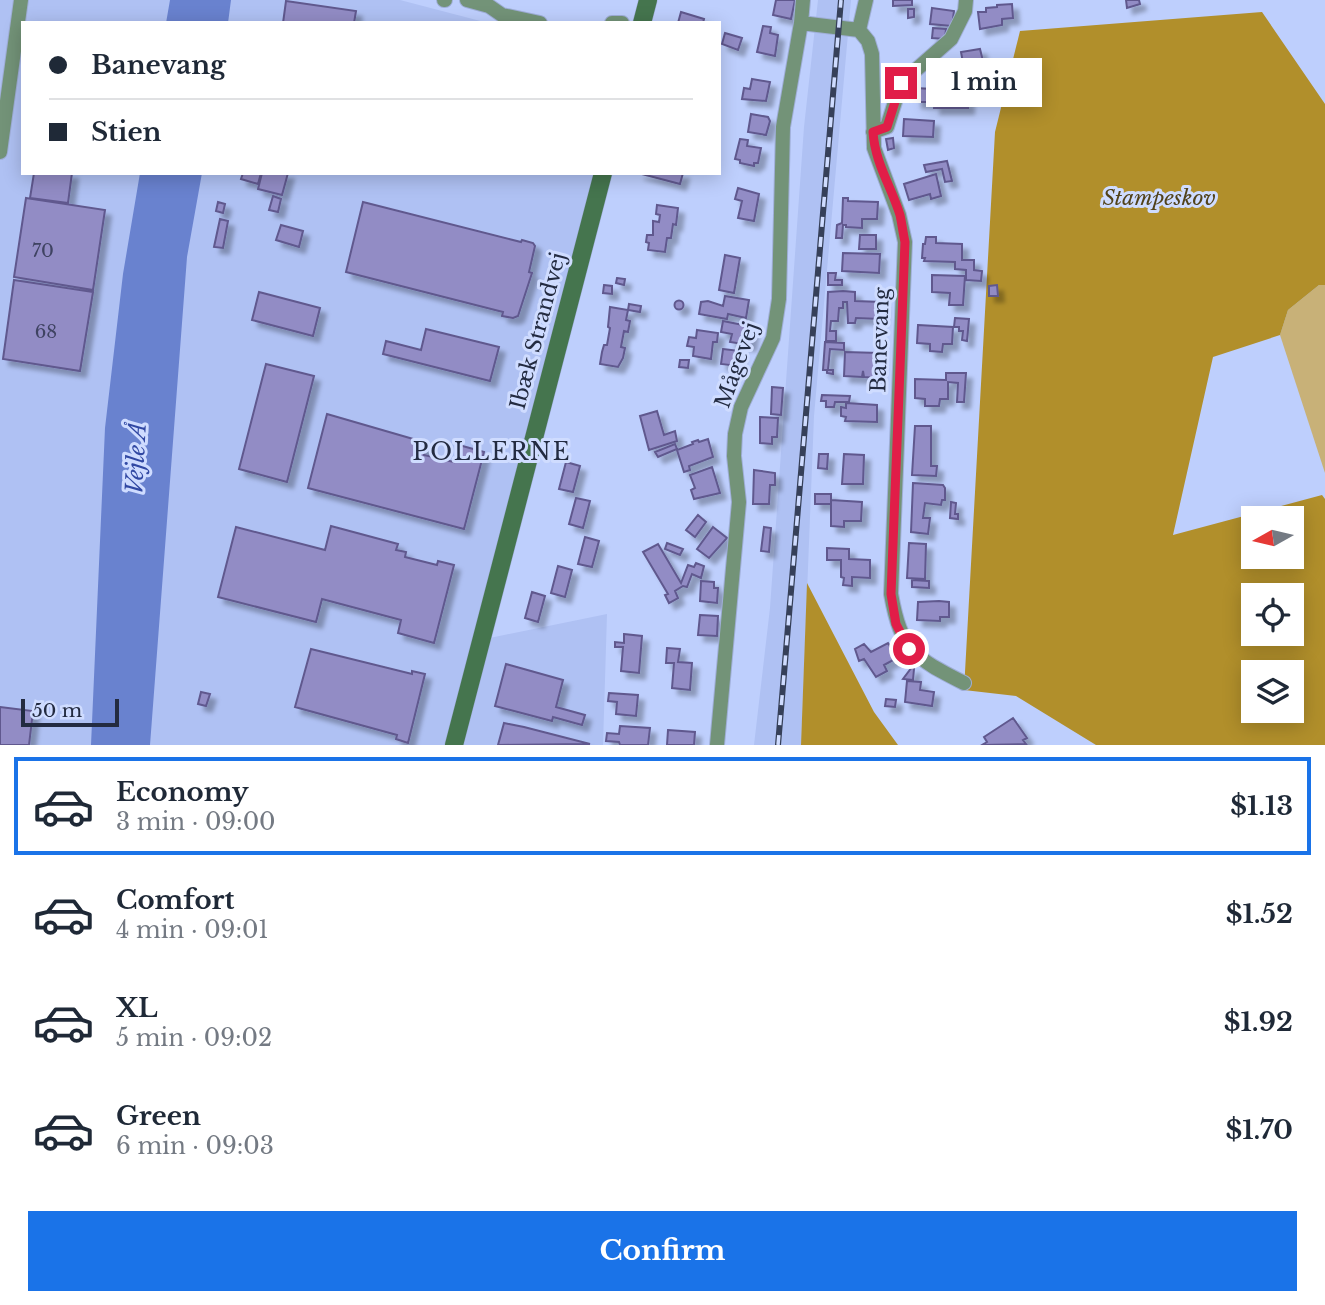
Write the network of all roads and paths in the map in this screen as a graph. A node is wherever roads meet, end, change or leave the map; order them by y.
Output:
1 (20, 0) edge
2 (467, 0) edge
3 (648, 0) edge
4 (803, 0) edge
5 (866, 0) edge
6 (966, 0) edge
7 (530, 21) edge
8 (643, 21) edge
9 (801, 23) junction
10 (859, 30) junction
11 (873, 132) junction
12 (0, 152) edge
13 (602, 175) edge
14 (964, 683) dead end
15 (454, 745) edge
16 (718, 745) edge

1 - 12 street
2 - 7 street
3 - 8 street
4 - 9 street, Mågevej
5 - 10 street
6 - 11 street
9 - 10 street
9 - 16 street, Mågevej
10 - 11 street, Banevang
11 - 14 street, Banevang
13 - 15 street, Ibæk Strandvej

